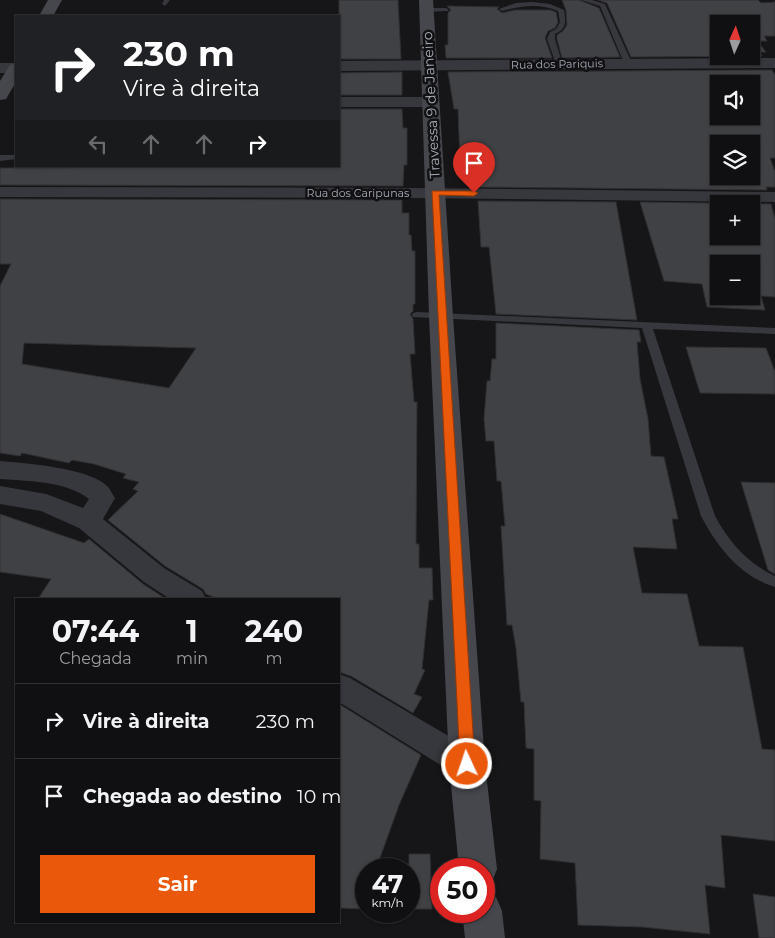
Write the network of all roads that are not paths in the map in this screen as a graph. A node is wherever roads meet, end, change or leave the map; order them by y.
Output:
1 (55, 0) edge
2 (584, 0) edge
3 (426, 5) edge
4 (502, 9) dead end
5 (446, 10) dead end
6 (47, 15) edge
7 (628, 63) junction
8 (775, 63) edge
9 (560, 64) junction
10 (428, 65) junction
11 (340, 66) edge
12 (0, 68) edge
13 (15, 68) edge
14 (15, 70) edge
15 (0, 95) edge
16 (340, 102) edge
17 (431, 102) junction
18 (15, 157) edge
19 (0, 158) edge
20 (0, 192) edge
21 (435, 193) junction
22 (775, 196) edge
23 (429, 316) junction
24 (646, 325) junction
25 (775, 331) edge
26 (0, 470) edge
27 (0, 495) edge
28 (88, 521) junction
29 (775, 582) edge
30 (190, 598) edge
31 (340, 688) edge
32 (467, 764) junction
33 (477, 858) edge
34 (483, 923) edge
35 (485, 938) edge

1 - 6 main road
2 - 7 lane
3 - 5 lane
3 - 10 main road, Travessa 9 de Janeiro
4 - 9 lane
7 - 8 street, Rua dos Pariquis
7 - 9 street, Rua dos Pariquis
9 - 10 street, Rua dos Pariquis
10 - 11 street, Rua dos Pariquis
10 - 17 main road, Travessa 9 de Janeiro
12 - 13 street
14 - 15 main road
16 - 17 street
17 - 21 main road, Travessa 9 de Janeiro
18 - 19 lane
20 - 21 street, Rua dos Caripunas
21 - 22 street, Rua dos Caripunas
21 - 23 main road, Travessa 9 de Janeiro
23 - 24 lane
23 - 32 main road, Travessa 9 de Janeiro
24 - 25 lane
24 - 29 lane
26 - 28 street
27 - 28 street
28 - 30 street
31 - 32 street
32 - 33 main road, Travessa 9 de Janeiro
34 - 35 main road

